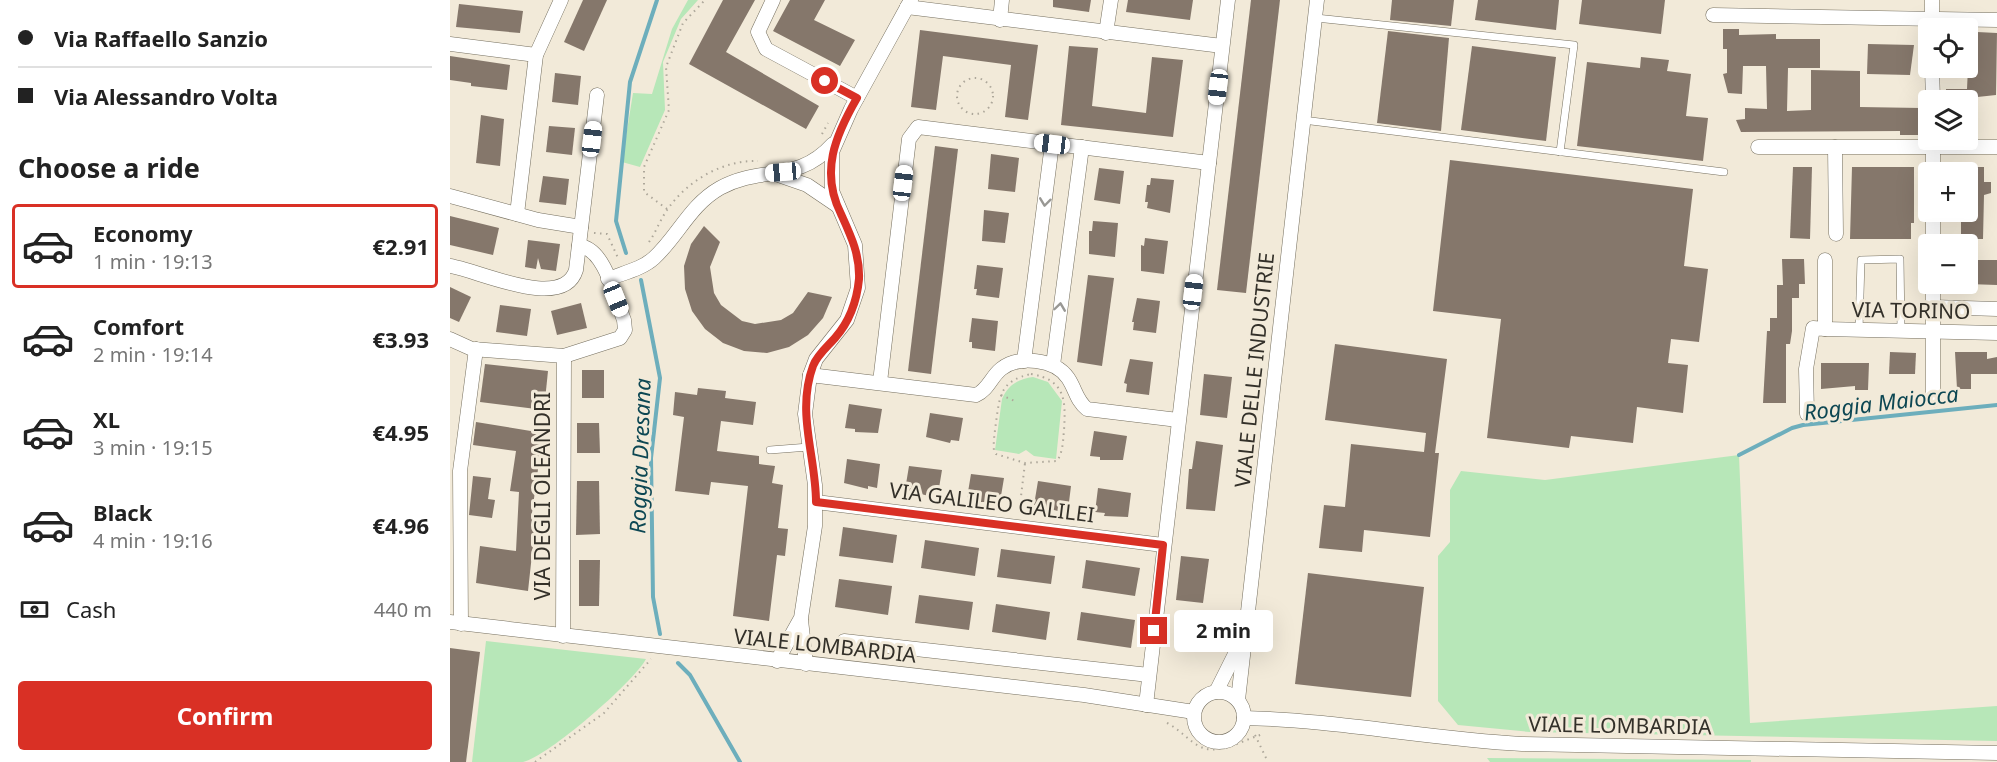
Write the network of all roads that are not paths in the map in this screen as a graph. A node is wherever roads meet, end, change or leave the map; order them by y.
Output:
1 (561, 0) edge
2 (773, 0) edge
3 (1002, 0) edge
4 (1111, 0) edge
5 (1228, 0) edge
6 (1317, 0) edge
7 (1932, 0) edge
8 (909, 3) edge
9 (1713, 15) dead end
10 (1316, 18) junction
11 (1932, 18) edge
12 (1000, 20) junction
13 (1997, 20) edge
14 (1978, 21) edge
15 (1918, 23) edge
16 (1106, 33) junction
17 (450, 44) edge
18 (1222, 46) junction
19 (536, 55) junction
20 (597, 95) dead end
21 (857, 98) junction
22 (1303, 120) junction
23 (834, 143) junction
24 (1052, 144) junction
25 (1918, 144) edge
26 (1978, 146) edge
27 (1082, 147) junction
28 (1758, 147) dead end
29 (1835, 147) junction
30 (1997, 147) edge
31 (1560, 152) junction
32 (1209, 163) junction
33 (1724, 172) dead end
34 (770, 173) junction
35 (450, 196) edge
36 (838, 206) junction
37 (517, 214) junction
38 (581, 227) junction
39 (1836, 234) dead end
40 (579, 246) junction
41 (1825, 260) dead end
42 (450, 266) edge
43 (608, 279) junction
44 (1933, 294) edge
45 (1933, 307) junction
46 (1997, 309) edge
47 (1825, 329) junction
48 (1859, 330) junction
49 (1901, 331) junction
50 (1933, 331) junction
51 (1997, 333) edge
52 (450, 339) edge
53 (476, 349) junction
54 (564, 356) junction
55 (1024, 361) junction
56 (1053, 365) junction
57 (810, 375) junction
58 (880, 382) junction
59 (1933, 400) dead end
60 (1807, 414) dead end
61 (1178, 420) junction
62 (809, 447) junction
63 (770, 450) dead end
64 (816, 502) junction
65 (1163, 545) junction
66 (801, 618) junction
67 (456, 623) edge
68 (1247, 623) junction
69 (563, 636) junction
70 (844, 641) dead end
71 (777, 661) junction
72 (806, 664) junction
73 (1149, 675) junction
74 (1216, 692) junction
75 (1238, 700) junction
76 (1146, 705) junction
77 (1194, 712) junction
78 (1244, 718) junction
79 (1997, 753) edge

1 - 19 street
2 - 21 street
3 - 12 street
4 - 16 street
5 - 18 street
6 - 10 street, VIALE DELLE INDUSTRIE
7 - 11 street
8 - 12 street
8 - 21 street
9 - 15 street
10 - 22 street, VIALE DELLE INDUSTRIE
10 - 31 lane
12 - 16 street
13 - 14 street
16 - 18 street
17 - 19 street
18 - 32 street
19 - 37 street
20 - 38 street
21 - 23 street
22 - 31 lane
22 - 68 street, VIALE DELLE INDUSTRIE
23 - 34 street
23 - 36 street
24 - 27 street
24 -> 55 street
24 - 58 street
25 - 29 street
26 - 30 street
27 - 32 street
56 -> 27 street
28 - 29 street
29 - 39 street
31 - 33 lane
32 - 61 street
34 - 36 street
34 - 43 street
35 - 37 street
36 - 57 street
37 - 38 street
38 - 40 street
40 - 42 street
40 - 43 street
41 - 47 street
43 - 54 street
44 - 45 street
45 - 46 street, VIA TORINO
45 - 50 street
47 - 48 street, VIA TORINO
47 - 60 street
48 - 49 street, VIA TORINO
48 - 49 lane
49 - 50 street, VIA TORINO
50 - 51 street, VIA TORINO
50 - 59 street
52 - 53 street
53 - 54 street
53 - 67 street
54 - 69 street, VIA DEGLI OLEANDRI
55 - 56 street
55 - 58 street
56 - 61 street
57 - 58 street
57 - 62 street
61 - 65 street
62 - 63 lane
62 - 64 street
64 - 65 street, VIA GALILEO GALILEI
64 - 66 street
65 - 73 street
66 - 71 street
66 - 72 street
67 - 69 street, VIALE LOMBARDIA
68 - 74 street, VIALE DELLE INDUSTRIE
68 - 75 street, VIALE DELLE INDUSTRIE
69 - 71 street, VIALE LOMBARDIA
70 - 73 street
71 - 72 street, VIALE LOMBARDIA
72 - 76 street, VIALE LOMBARDIA
73 - 76 street
74 - 75 street
74 - 77 street
75 - 78 street
76 - 77 street, VIALE LOMBARDIA
77 - 78 street
78 - 79 street, VIALE LOMBARDIA

